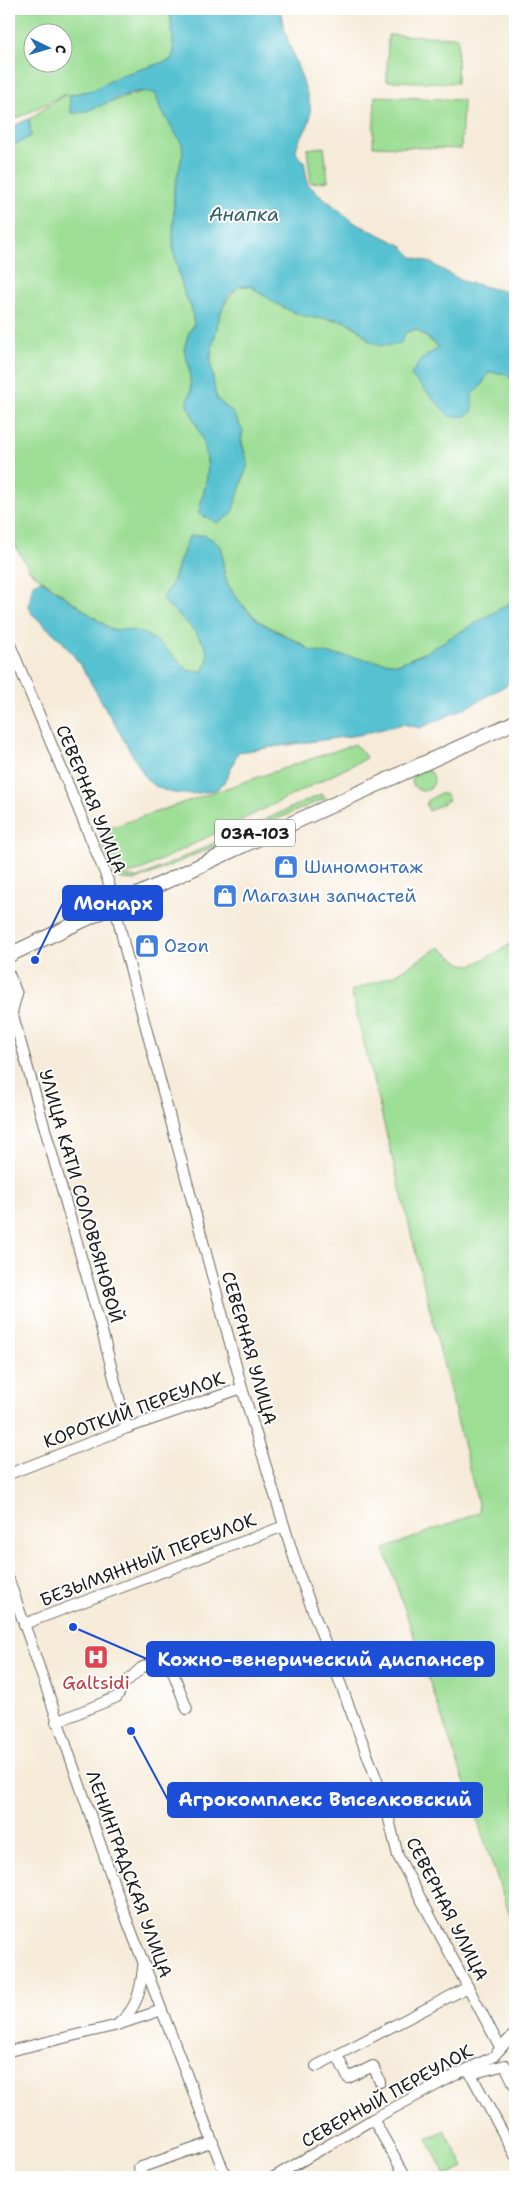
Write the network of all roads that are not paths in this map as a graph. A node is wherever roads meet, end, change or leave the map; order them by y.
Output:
1 (9, 642) edge
2 (515, 714) edge
3 (515, 722) edge
4 (429, 758) junction
5 (114, 902) junction
6 (9, 946) edge
7 (9, 955) edge
8 (9, 974) edge
9 (242, 1388) junction
10 (128, 1428) junction
11 (9, 1474) edge
12 (284, 1526) junction
13 (9, 1580) edge
14 (24, 1624) junction
15 (187, 1709) dead end
16 (56, 1722) junction
17 (143, 1964) junction
18 (468, 1988) junction
19 (156, 1996) junction
20 (138, 1998) junction
21 (162, 2010) junction
22 (114, 2026) junction
23 (511, 2037) dead end
24 (500, 2047) junction
25 (9, 2051) edge
26 (337, 2055) junction
27 (316, 2066) dead end
28 (469, 2071) junction
29 (380, 2082) dead end
30 (515, 2086) edge
31 (374, 2119) junction
32 (213, 2142) junction
33 (515, 2155) edge
34 (139, 2168) dead end
35 (226, 2177) edge
36 (274, 2177) edge
37 (406, 2177) edge

1 - 5 street, СЕВЕРНАЯ УЛИЦА
2 - 4 main road, 03А-103
3 - 4 main road, 03А-103
4 - 5 main road, 03А-103
5 - 6 main road, 03А-103
5 - 7 main road, 03А-103
5 - 9 street, СЕВЕРНАЯ УЛИЦА
8 - 10 street, УЛИЦА КАТИ СОЛОВЬЯНОВОЙ
9 - 10 street, КОРОТКИЙ ПЕРЕУЛОК
9 - 12 street, СЕВЕРНАЯ УЛИЦА
10 - 11 street, КОРОТКИЙ ПЕРЕУЛОК
12 - 14 street, БЕЗЫМЯННЫЙ ПЕРЕУЛОК
12 - 18 street, СЕВЕРНАЯ УЛИЦА
13 - 14 street, ЛЕНИНГРАДСКАЯ УЛИЦА
14 - 16 street, ЛЕНИНГРАДСКАЯ УЛИЦА
15 - 16 street
16 - 17 street, ЛЕНИНГРАДСКАЯ УЛИЦА
17 - 19 street, ЛЕНИНГРАДСКАЯ УЛИЦА
17 - 20 street
18 - 24 street, СЕВЕРНАЯ УЛИЦА
18 - 26 street
19 - 20 street
19 - 21 street, ЛЕНИНГРАДСКАЯ УЛИЦА
20 - 22 street
21 - 22 street
21 - 32 street, ЛЕНИНГРАДСКАЯ УЛИЦА
22 - 25 street
23 - 24 street, СЕВЕРНЫЙ ПЕРЕУЛОК
24 - 28 street, СЕВЕРНЫЙ ПЕРЕУЛОК
26 - 27 street
26 - 29 street
28 - 30 street
28 - 31 street, СЕВЕРНЫЙ ПЕРЕУЛОК
28 - 33 street
31 - 36 street, СЕВЕРНЫЙ ПЕРЕУЛОК
31 - 37 street
32 - 34 street
32 - 35 street, ЛЕНИНГРАДСКАЯ УЛИЦА

